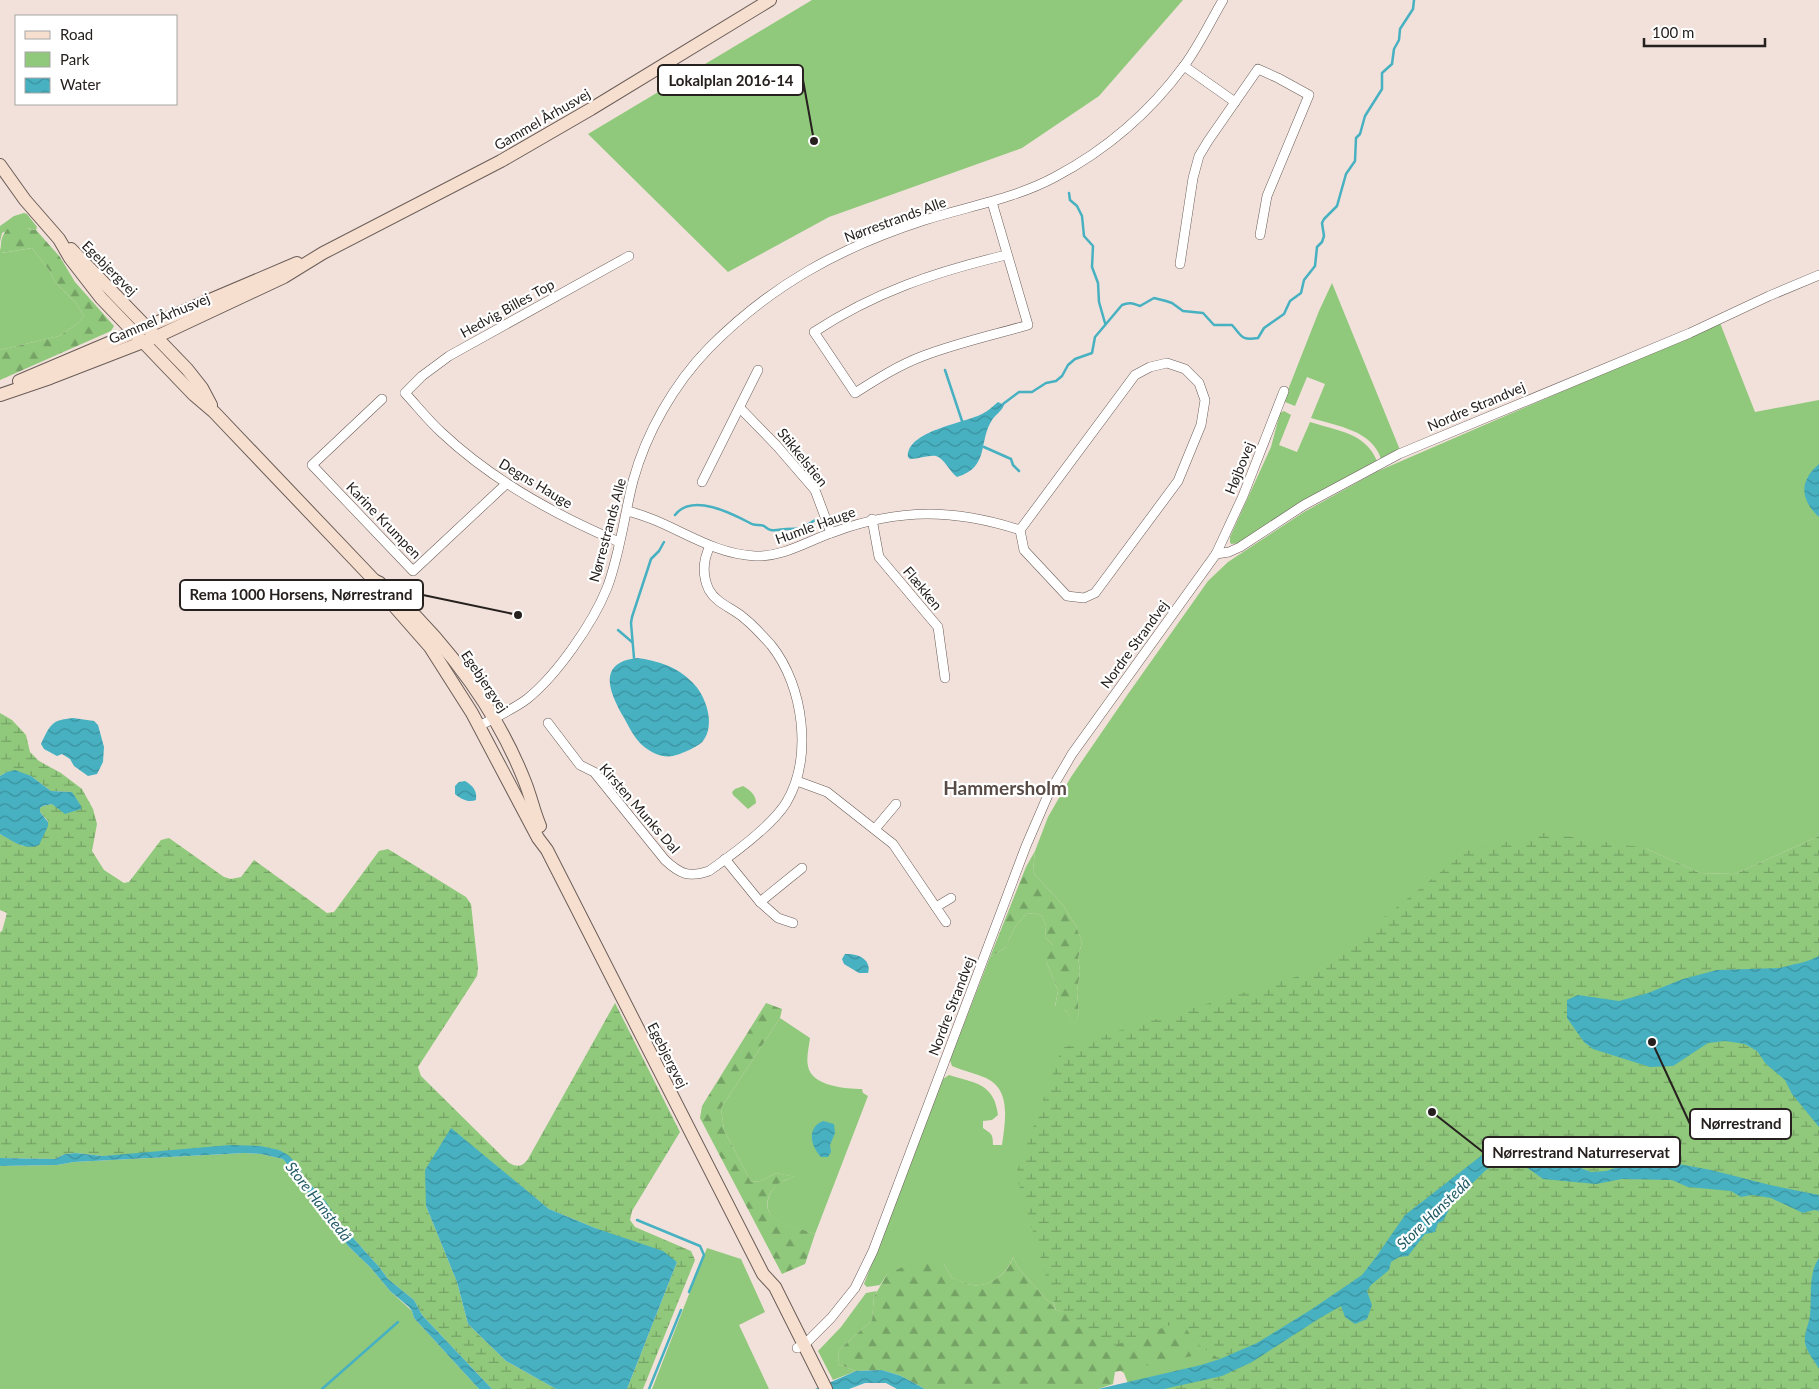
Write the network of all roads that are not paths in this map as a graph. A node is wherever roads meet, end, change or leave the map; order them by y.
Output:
1 (770, 0) edge
2 (1223, 0) edge
3 (1184, 66) junction
4 (1235, 102) junction
5 (0, 165) edge
6 (992, 202) junction
7 (1260, 235) dead end
8 (59, 239) junction
9 (323, 253) junction
10 (1006, 255) junction
11 (629, 256) dead end
12 (1180, 264) dead end
13 (1819, 275) edge
14 (147, 327) junction
15 (156, 336) junction
16 (137, 337) junction
17 (758, 370) dead end
18 (0, 389) edge
19 (1284, 390) dead end
20 (405, 393) joint
21 (0, 395) edge
22 (382, 399) dead end
23 (740, 408) junction
24 (214, 412) junction
25 (702, 482) dead end
26 (506, 484) junction
27 (627, 511) junction
28 (872, 519) junction
29 (1020, 530) junction
30 (831, 532) junction
31 (619, 542) junction
32 (710, 546) junction
33 (1216, 554) junction
34 (374, 580) junction
35 (430, 647) junction
36 (945, 678) dead end
37 (493, 718) junction
38 (548, 723) dead end
39 (479, 726) junction
40 (797, 781) junction
41 (896, 804) dead end
42 (875, 830) junction
43 (547, 850) junction
44 (725, 859) junction
45 (802, 868) dead end
46 (951, 898) dead end
47 (760, 902) junction
48 (936, 908) junction
49 (946, 922) dead end
50 (793, 923) dead end
51 (800, 1346) junction
52 (816, 1382) edge
53 (826, 1389) edge

1 - 9 street, Gammel Århusvej
2 - 3 street, Nørrestrands Alle
3 - 4 street
3 - 6 street, Nørrestrands Alle
4 - 7 street
4 - 12 street
5 - 8 street, Egebjergvej
6 - 10 street
6 - 27 street, Nørrestrands Alle
8 - 14 street, Egebjergvej
8 - 16 street, Egebjergvej
9 - 14 street, Gammel Århusvej
9 - 15 street, Gammel Århusvej
10 - 10 street
11 - 20 street, Hedvig Billes Top
13 - 33 street, Nordre Strandvej
14 - 15 street, Egebjergvej
14 - 16 street, Gammel Århusvej
15 - 16 street, Gammel Århusvej
15 - 24 street, Egebjergvej
16 - 18 street, Gammel Århusvej
16 - 21 street, Gammel Århusvej
16 - 24 street, Egebjergvej
17 - 23 street
19 - 33 street, Højbovej
20 - 26 street, Degns Hauge
22 - 26 street, Karine Krumpen
23 - 25 street
23 - 30 street, Stikkelstien
24 - 34 street, Egebjergvej
26 - 31 street, Degns Hauge
27 - 31 street, Nørrestrands Alle
27 - 32 street, Humle Hauge
28 - 29 street, Humle Hauge
28 - 30 street, Humle Hauge
28 - 36 street, Flækken
29 - 29 street
30 - 32 street, Humle Hauge
31 - 37 street, Nørrestrands Alle
32 - 40 street, Kirsten Munks Dal
33 - 51 street, Nordre Strandvej
34 - 35 street, Egebjergvej
34 - 37 street, Egebjergvej
35 - 37 street
35 - 39 street, Egebjergvej
37 - 39 street, Nørrestrands Alle
37 - 43 street, Egebjergvej
38 - 44 street, Kirsten Munks Dal
39 - 43 street, Egebjergvej
40 - 42 street
40 - 44 street, Kirsten Munks Dal
41 - 42 street
42 - 48 street
43 - 51 street, Egebjergvej
44 - 47 street
45 - 47 street
46 - 48 street
47 - 50 street
48 - 49 street
51 - 52 street, Egebjergvej
52 - 53 street, Egebjergvej

